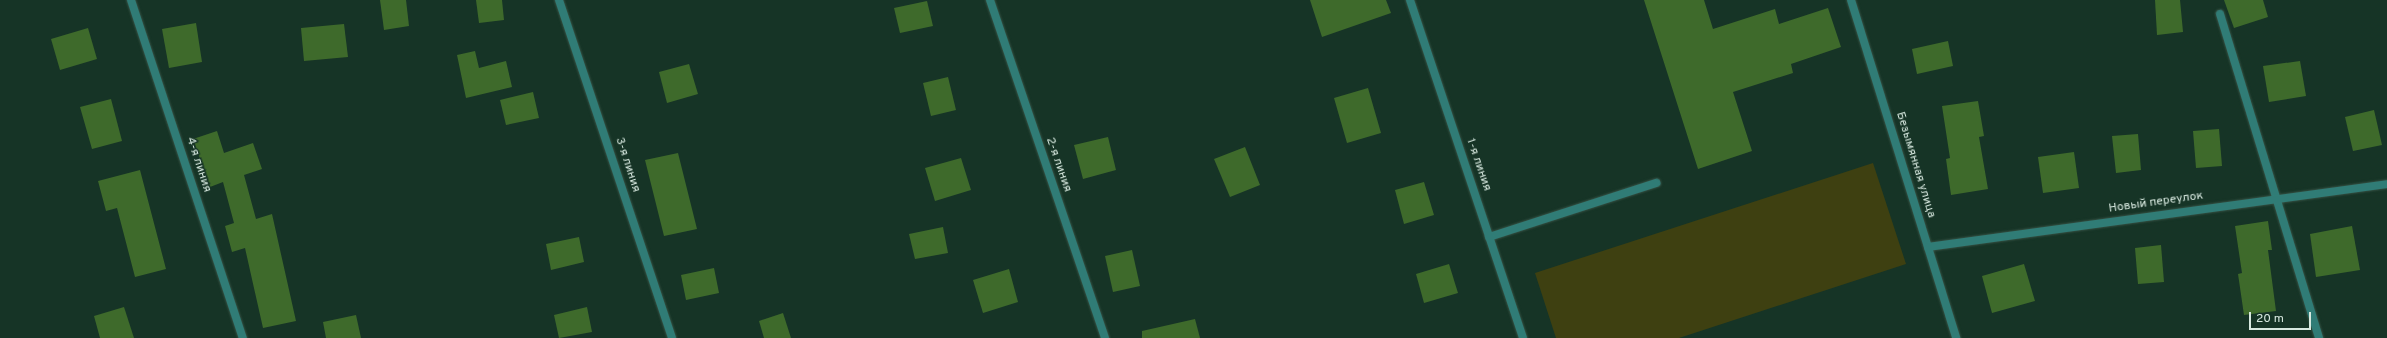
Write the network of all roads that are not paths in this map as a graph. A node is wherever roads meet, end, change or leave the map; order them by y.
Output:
1 (131, 0) edge
2 (559, 0) edge
3 (990, 0) edge
4 (1410, 0) edge
5 (1851, 0) edge
6 (2220, 14) dead end
7 (1656, 183) dead end
8 (2387, 184) edge
9 (2274, 199) junction
10 (1489, 237) junction
11 (1928, 247) junction
12 (243, 338) edge
13 (672, 338) edge
14 (1104, 338) edge
15 (1523, 338) edge
16 (1956, 338) edge
17 (2318, 338) edge

1 - 12 street, 4-я линия
2 - 13 street, 3-я линия
3 - 14 street, 2-я линия
4 - 10 street, 1-я линия
5 - 11 street, Безымянная улица
6 - 9 street
7 - 10 street
8 - 9 street, Новый переулок
9 - 11 street, Новый переулок
9 - 17 street
10 - 15 street, 1-я линия
11 - 16 street, Безымянная улица

